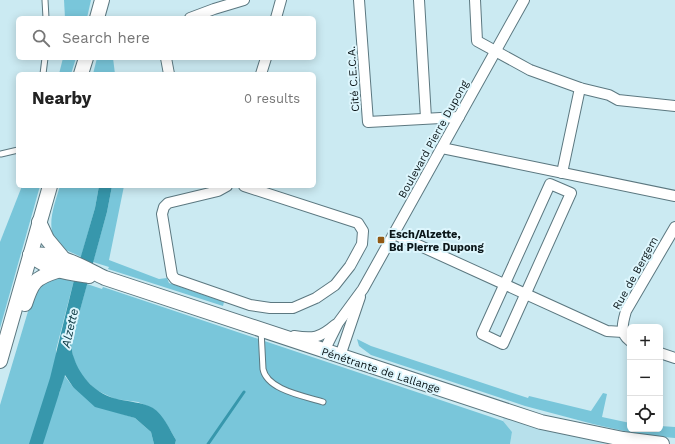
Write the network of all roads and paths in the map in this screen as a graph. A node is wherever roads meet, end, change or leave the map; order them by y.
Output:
1 (45, 0) edge
2 (102, 0) edge
3 (244, 0) edge
4 (281, 0) edge
5 (359, 0) edge
6 (419, 0) edge
7 (475, 0) edge
8 (524, 0) edge
9 (46, 16) edge
10 (98, 16) edge
11 (195, 16) edge
12 (277, 16) edge
13 (496, 51) junction
14 (45, 60) edge
15 (85, 60) edge
16 (166, 60) edge
17 (265, 60) edge
18 (43, 72) edge
19 (82, 72) edge
20 (169, 72) edge
21 (262, 72) edge
22 (580, 88) junction
23 (675, 106) edge
24 (459, 117) junction
25 (426, 118) junction
26 (442, 148) junction
27 (16, 150) edge
28 (1, 154) edge
29 (562, 173) junction
30 (49, 188) edge
31 (223, 188) edge
32 (250, 188) edge
33 (675, 196) edge
34 (39, 222) junction
35 (675, 227) edge
36 (394, 234) junction
37 (30, 256) junction
38 (59, 264) junction
39 (505, 285) junction
40 (363, 289) junction
41 (525, 294) junction
42 (338, 323) junction
43 (261, 330) junction
44 (623, 332) junction
45 (627, 337) edge
46 (324, 351) junction
47 (663, 355) edge
48 (340, 356) junction
49 (1, 357) edge
50 (675, 358) edge
51 (323, 402) dead end
52 (625, 442) edge
53 (662, 444) edge

1 - 9 lane
2 - 10 main road
3 - 11 street
4 - 12 street
5 - 25 street, Cité C.E.C.A.
6 - 25 street
7 - 13 street
8 - 13 street, Boulevard Pierre Dupong
13 - 22 street
13 - 24 street, Boulevard Pierre Dupong
14 - 18 lane
15 - 19 main road
16 - 20 street
17 - 21 street
22 - 23 street
22 - 29 street
24 - 25 street, Cité C.E.C.A.
24 - 26 street, Boulevard Pierre Dupong
26 - 29 street
26 - 36 street, Boulevard Pierre Dupong
27 - 28 lane
29 - 33 street
30 - 34 main road
31 - 32 street
34 - 37 main road
34 - 38 main road
35 - 44 street, Rue de Bergem
36 - 39 street
36 - 40 street, Boulevard Pierre Dupong
37 - 38 main road, Pénétrante de Lallange
37 - 49 main road
38 - 43 main road, Pénétrante de Lallange
38 - 49 main road
39 - 41 street
39 - 41 street
39 - 41 street
40 - 42 street, Boulevard Pierre Dupong
40 - 48 street, Boulevard Pierre Dupong
41 - 44 street
42 - 43 street, Boulevard Pierre Dupong
42 - 46 street, Boulevard Pierre Dupong
43 - 46 main road, Pénétrante de Lallange
43 - 51 lane
44 - 45 street
46 - 48 main road, Pénétrante de Lallange
47 - 50 street
48 - 52 main road, Pénétrante de Lallange
52 - 53 main road, Pénétrante de Lallange

